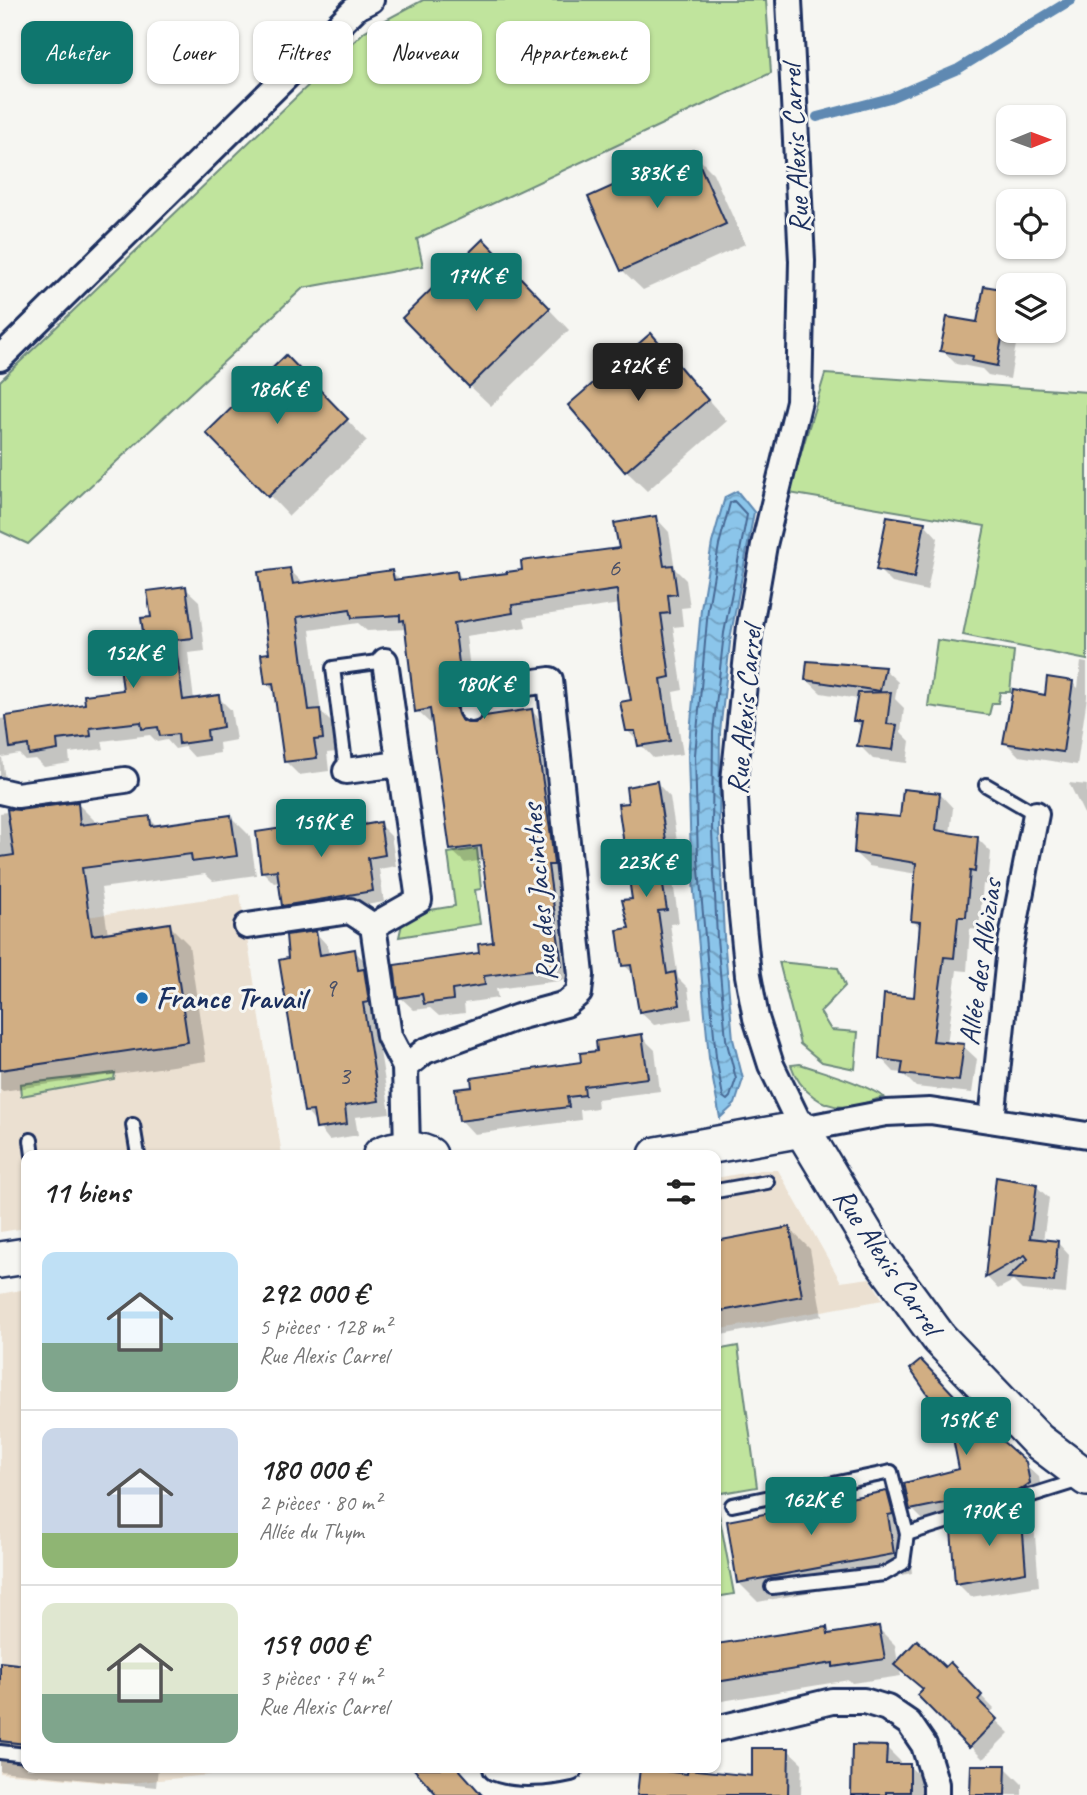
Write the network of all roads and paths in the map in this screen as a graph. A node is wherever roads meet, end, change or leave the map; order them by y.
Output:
1 (371, 0) edge
2 (789, 0) edge
3 (0, 358) edge
4 (385, 661) joint
5 (471, 709) dead end
6 (399, 764) junction
7 (346, 771) joint
8 (125, 780) dead end
9 (986, 785) dead end
10 (0, 792) edge
11 (1037, 814) joint
12 (247, 926) dead end
13 (373, 926) junction
14 (405, 1067) junction
15 (992, 1120) junction
16 (133, 1125) dead end
17 (802, 1129) junction
18 (1087, 1135) edge
19 (31, 1140) dead end
20 (32, 1150) edge
21 (137, 1150) edge
22 (406, 1150) edge
23 (685, 1150) edge
24 (767, 1182) dead end
25 (721, 1190) edge
26 (21, 1257) edge
27 (0, 1260) edge
28 (1087, 1478) edge
29 (732, 1505) dead end
30 (907, 1534) junction
31 (772, 1587) dead end
32 (721, 1728) edge
33 (0, 1752) edge
34 (21, 1754) edge
35 (936, 1795) edge

1 - 3 street
2 - 17 street, Rue Alexis Carrel
4 - 6 street
4 - 7 lane
5 - 14 street, Rue des Jacinthes
6 - 7 street
6 - 13 street
8 - 10 street
9 - 11 lane
11 - 15 street, Allée des Albizias
12 - 13 street
13 - 14 street
14 - 22 street
15 - 17 street
15 - 18 street
16 - 21 lane
17 - 23 street
17 - 28 street, Rue Alexis Carrel
19 - 20 lane
24 - 25 lane
26 - 27 street
28 - 30 lane
29 - 30 lane
30 - 31 lane
32 - 35 street
33 - 34 lane

